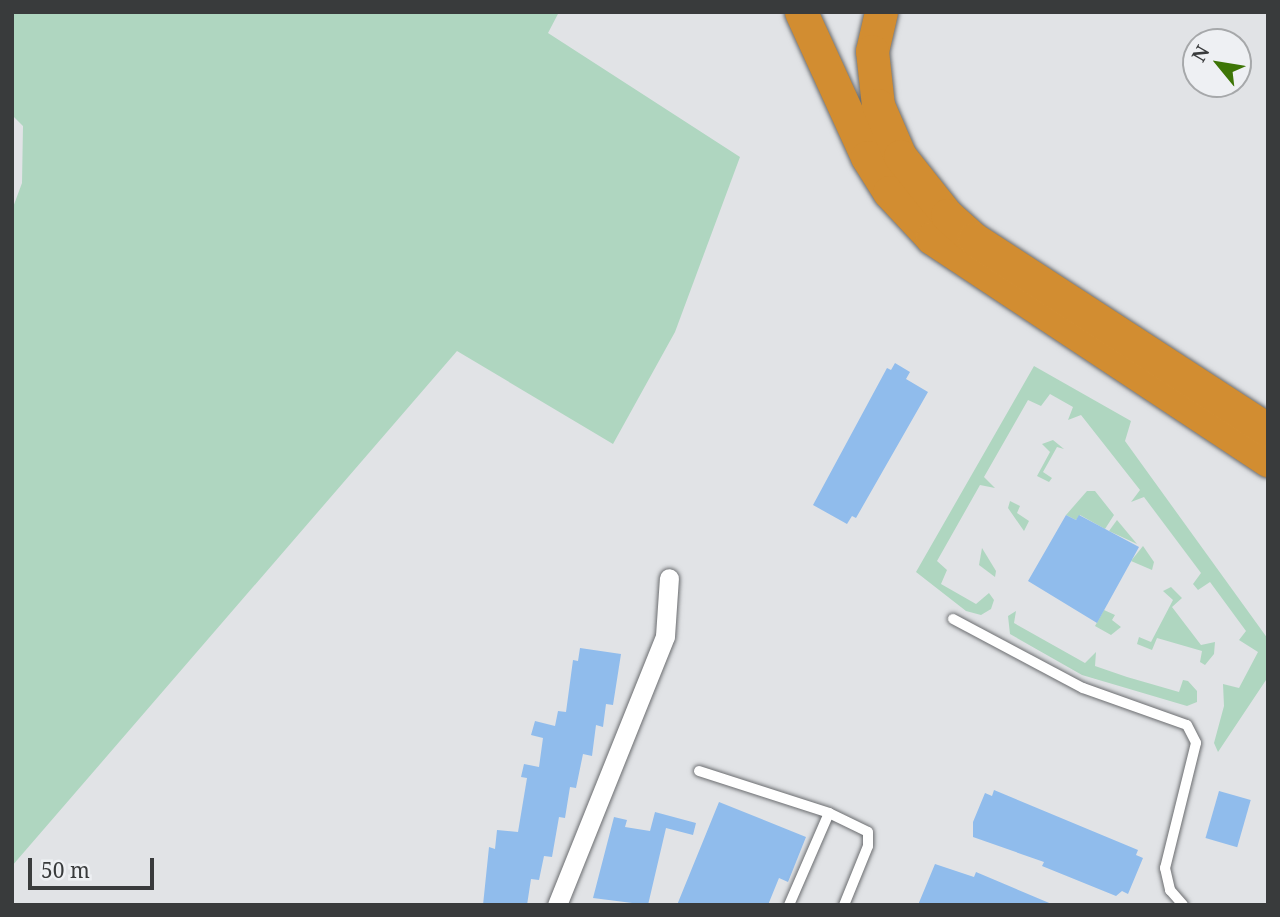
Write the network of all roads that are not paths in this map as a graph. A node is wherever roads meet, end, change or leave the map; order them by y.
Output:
1 (801, 12) edge
2 (881, 12) edge
3 (1268, 430) edge
4 (1268, 460) edge
5 (669, 578) dead end
6 (953, 619) dead end
7 (699, 771) dead end
8 (828, 813) junction
9 (556, 905) edge
10 (789, 905) edge
11 (844, 905) edge
12 (1183, 905) edge

1 - 4 highway
2 - 3 highway
5 - 9 street
6 - 12 lane
7 - 8 lane
8 - 10 lane
8 - 11 lane

